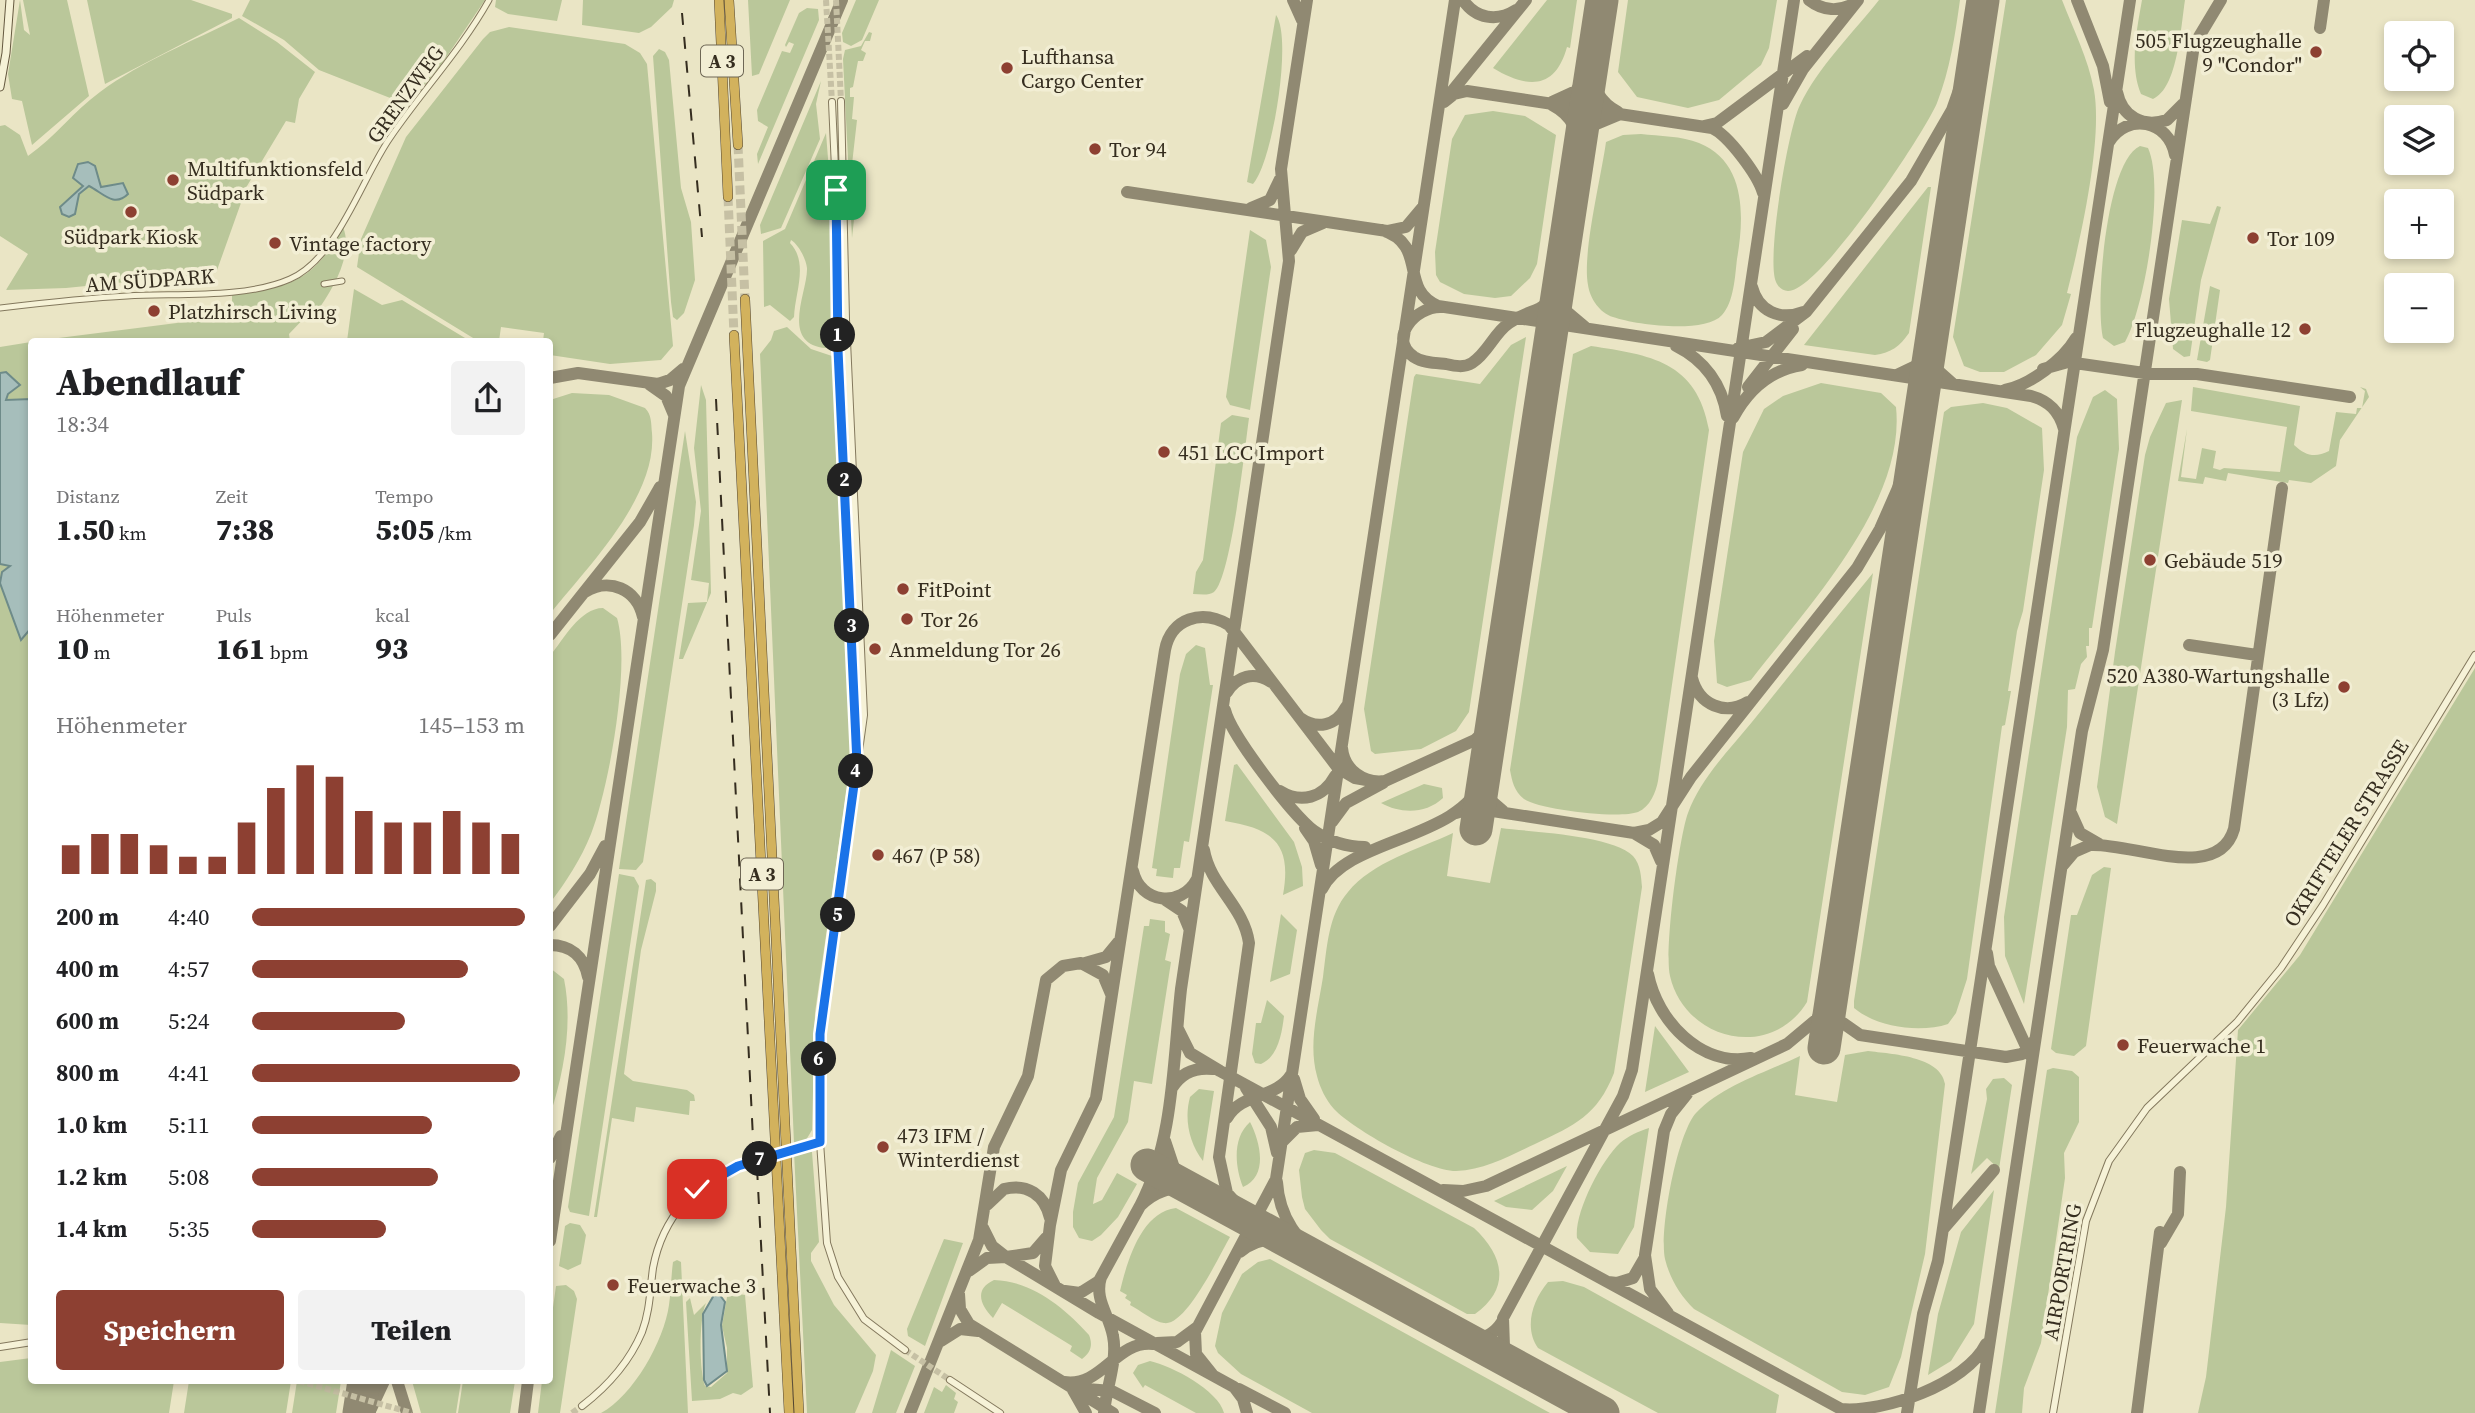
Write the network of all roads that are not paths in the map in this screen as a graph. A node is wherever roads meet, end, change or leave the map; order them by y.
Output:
1 (10, 0) edge
2 (489, 0) edge
3 (719, 0) edge
4 (730, 0) edge
5 (0, 28) edge
6 (9, 28) junction
7 (0, 87) edge
8 (841, 101) tunnel mouth
9 (832, 102) tunnel mouth
10 (738, 145) tunnel mouth
11 (728, 197) tunnel mouth
12 (299, 275) joint
13 (342, 281) dead end
14 (324, 284) dead end
15 (745, 299) tunnel mouth
16 (0, 308) edge
17 (734, 335) tunnel mouth
18 (2475, 655) edge
19 (854, 798) junction
20 (2237, 1022) joint
21 (820, 1142) junction
22 (28, 1343) edge
23 (0, 1347) edge
24 (905, 1350) tunnel mouth
25 (950, 1380) tunnel mouth
26 (582, 1406) dead end
27 (789, 1413) edge
28 (799, 1413) edge
29 (1000, 1413) edge
30 (2053, 1413) edge

1 - 6 main road
2 - 12 street, GRENZWEG
3 - 11 highway, A 3
4 - 10 highway, A 3
5 - 6 street
6 - 7 main road
8 - 19 street
9 - 19 street
12 - 16 street, AM SÜDPARK
13 - 14 street
15 - 28 highway, A 3
17 - 27 highway, A 3
18 - 20 street, OKRIFTELER STRASSE
19 - 21 street
20 - 30 street, AIRPORTRING
21 - 24 street
21 - 26 street, bridge
22 - 23 street
25 - 29 street

